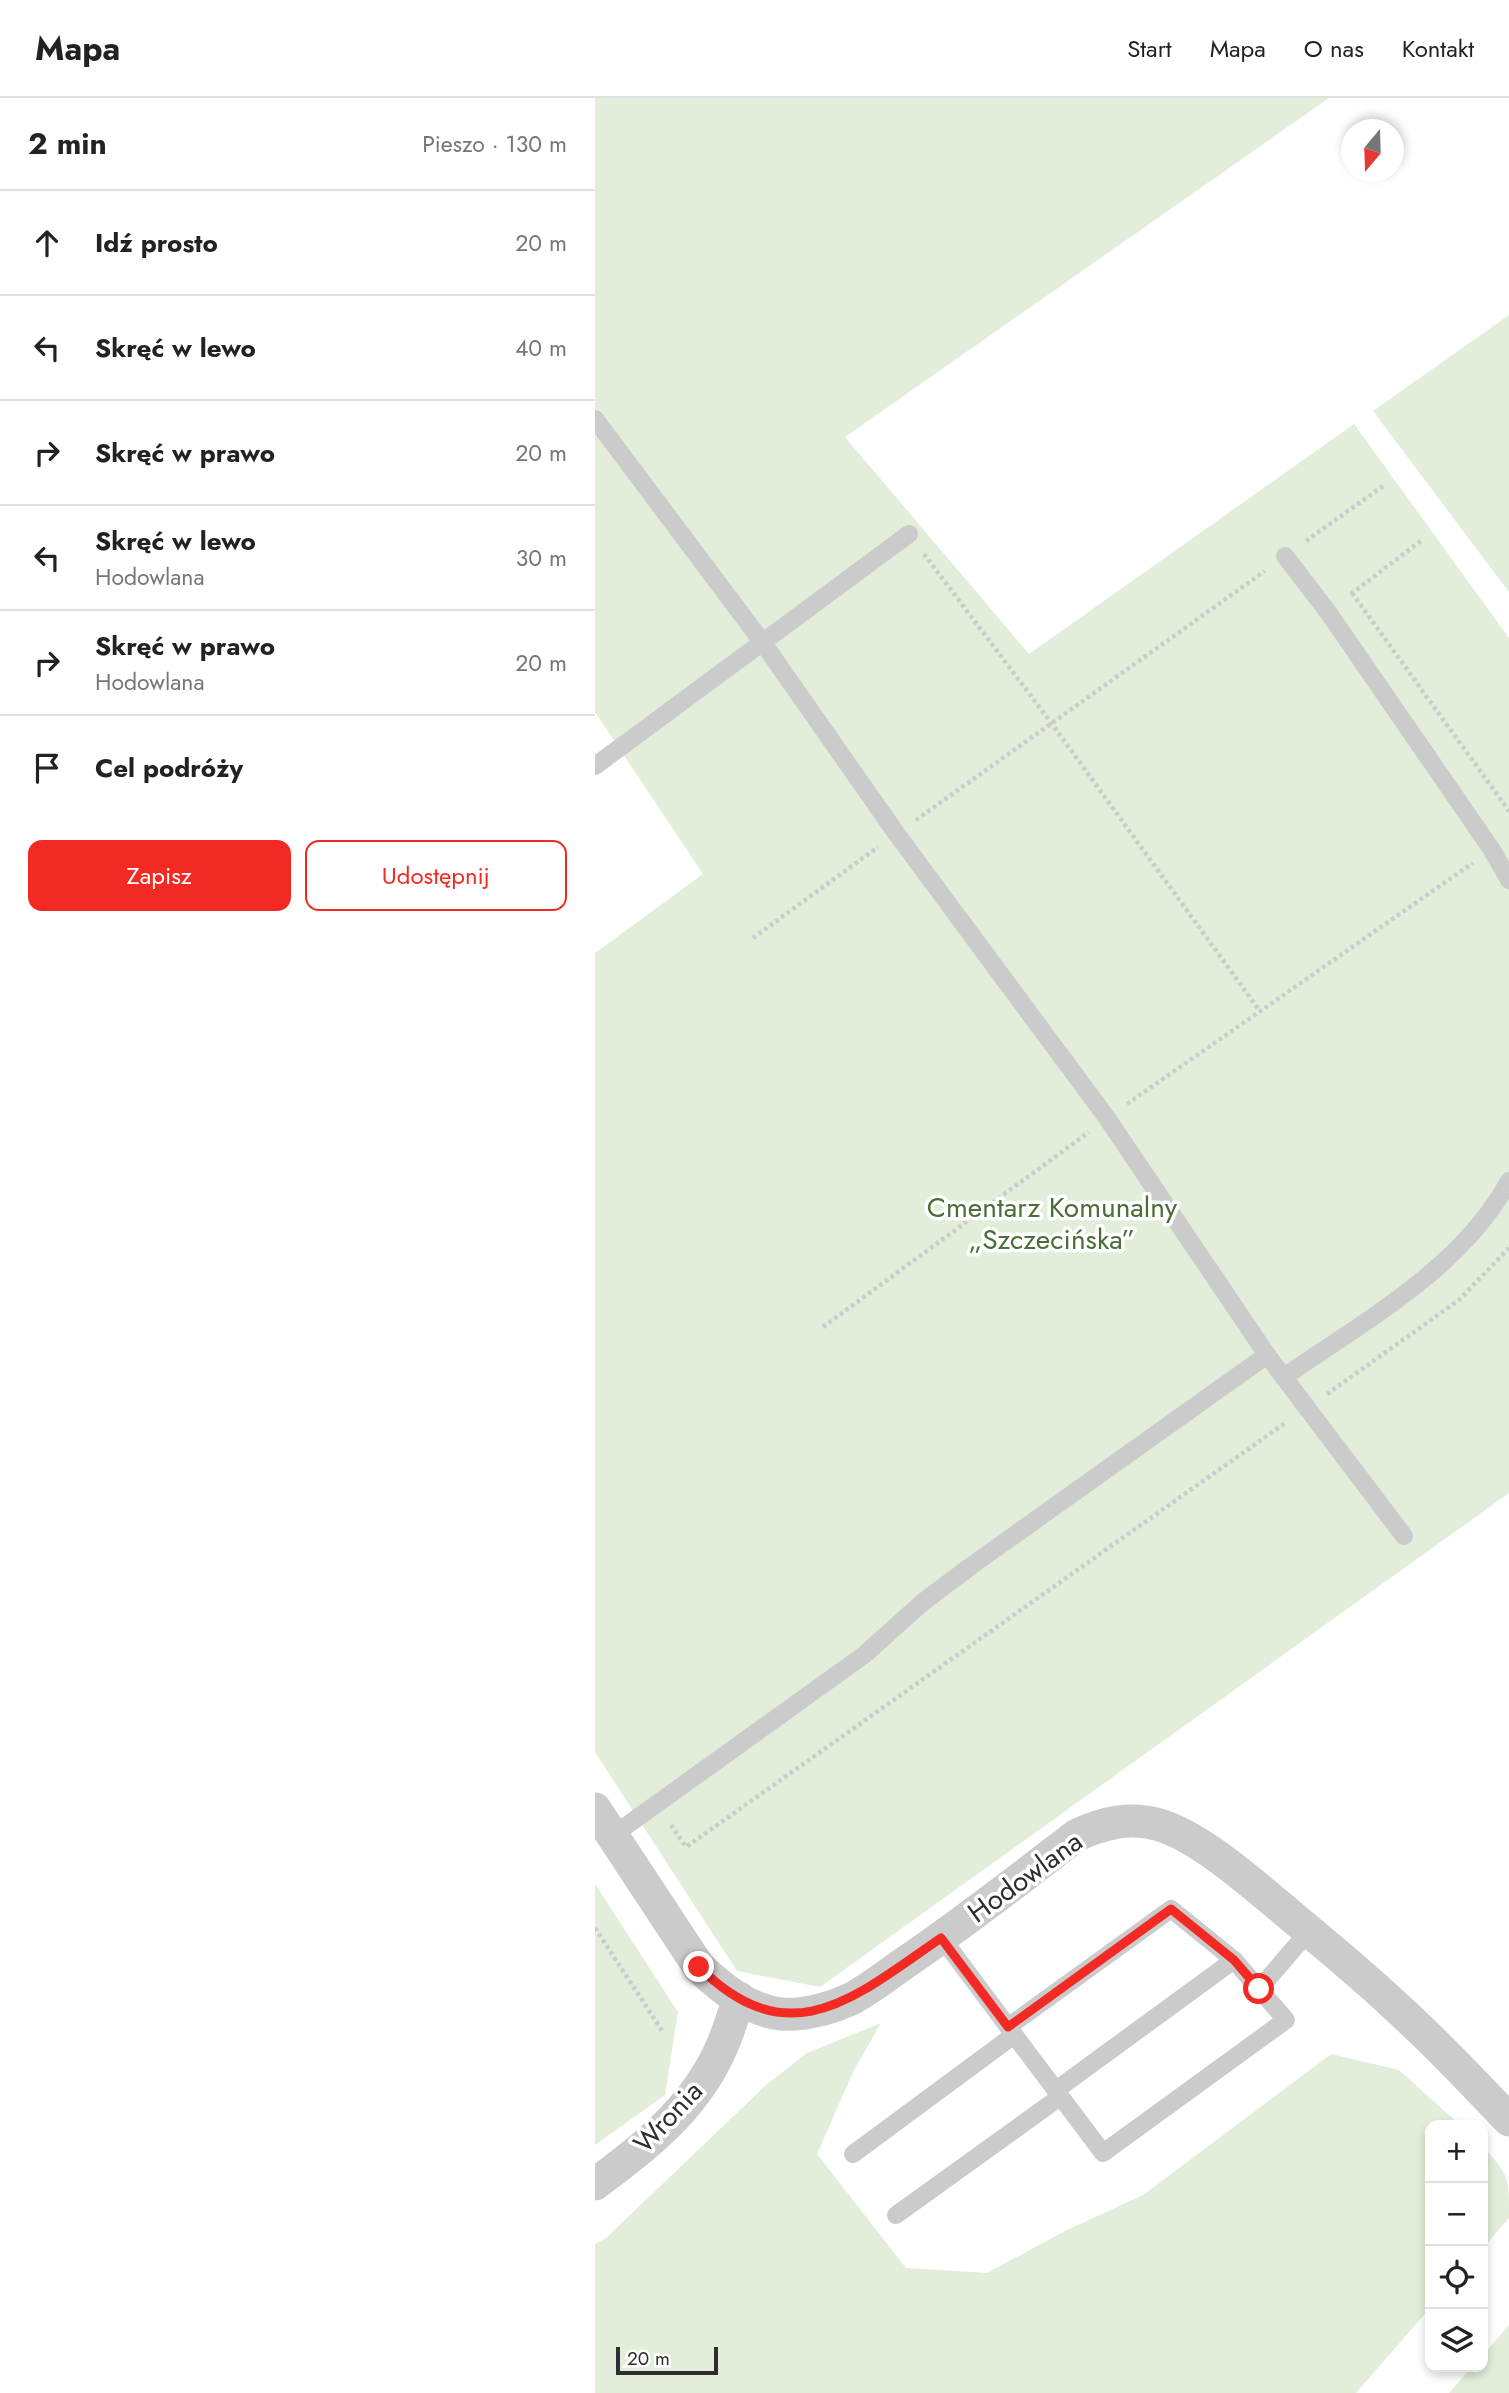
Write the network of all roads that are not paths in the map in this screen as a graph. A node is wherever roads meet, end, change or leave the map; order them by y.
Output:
1 (595, 419) edge
2 (909, 534) road end
3 (1285, 556) road end
4 (762, 643) junction
5 (595, 766) edge
6 (1509, 880) edge
7 (1509, 1181) edge
8 (1267, 1355) junction
9 (1284, 1377) junction
10 (1404, 1536) dead end
11 (604, 1822) edge
12 (1309, 1931) junction
13 (941, 1938) junction
14 (1234, 1960) junction
15 (1259, 1989) junction
16 (739, 1998) junction
17 (1011, 2031) junction
18 (1058, 2093) junction
19 (1509, 2120) edge
20 (853, 2154) dead end
21 (595, 2184) edge
22 (896, 2215) dead end

1 - 4 lane
2 - 4 lane
3 - 6 lane
4 - 5 lane
4 - 8 lane
7 - 9 lane
8 - 9 lane
8 - 11 lane
9 - 10 lane
11 - 16 street, Hodowlana
12 - 13 street, Hodowlana
12 - 15 lane
12 - 19 street, Hodowlana
13 - 16 street, Hodowlana
13 - 17 lane
14 - 15 lane
14 - 17 lane
14 - 18 lane
15 - 18 lane
16 - 21 street, Wronia
17 - 18 lane
17 - 20 lane
18 - 22 lane

